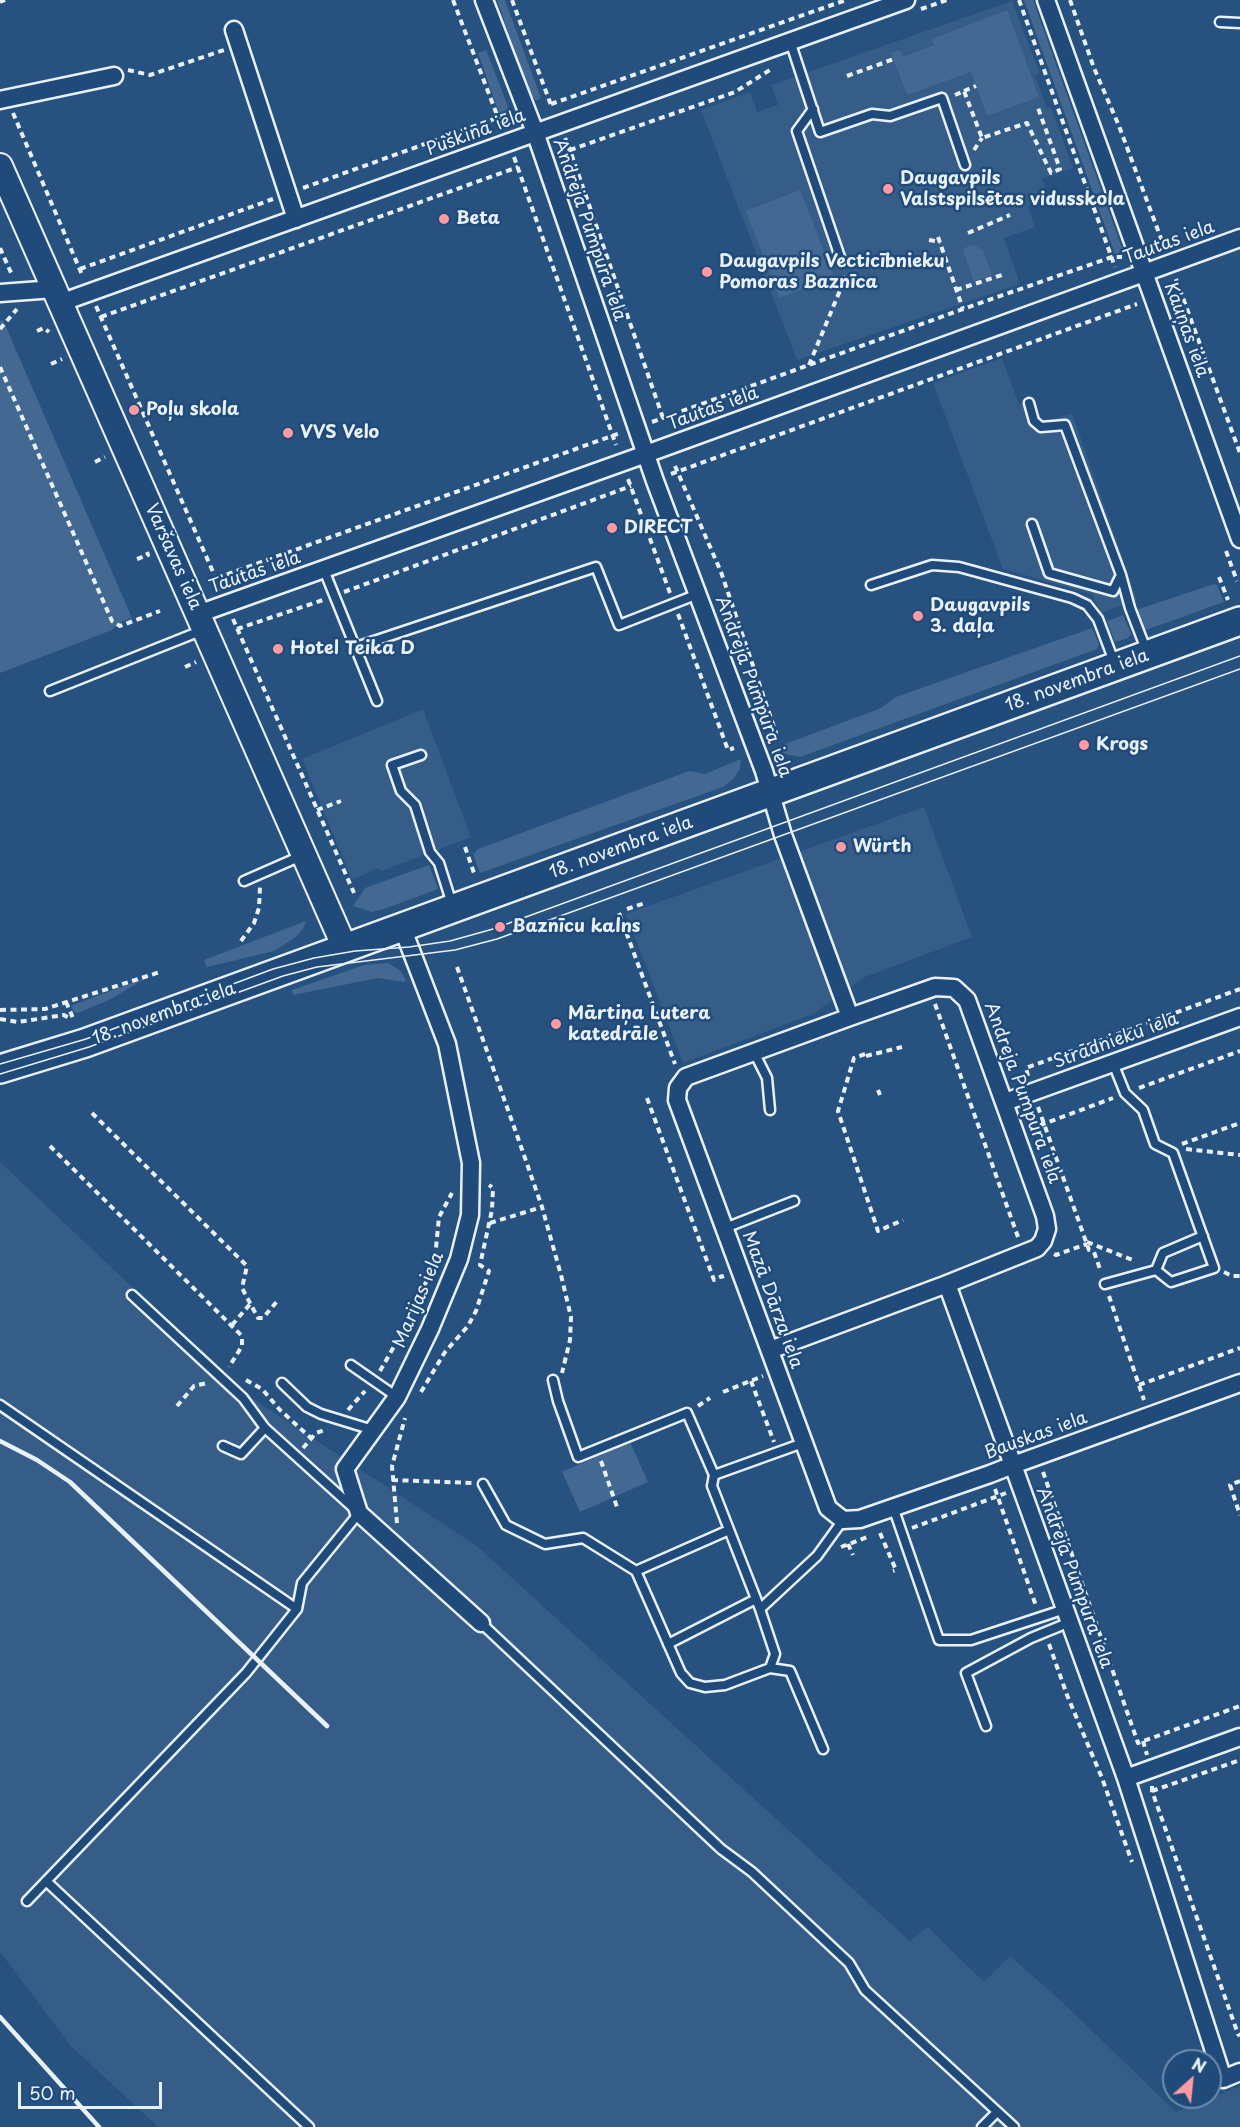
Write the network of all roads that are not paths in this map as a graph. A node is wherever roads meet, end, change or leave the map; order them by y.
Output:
1 (484, 0) edge
2 (1046, 0) edge
3 (910, 6) edge
4 (1220, 22) dead end
5 (1240, 23) edge
6 (234, 30) dead end
7 (792, 48) junction
8 (114, 76) road end
9 (3, 99) edge
10 (813, 109) junction
11 (535, 132) junction
12 (965, 165) dead end
13 (0, 166) edge
14 (296, 219) junction
15 (1240, 238) edge
16 (840, 257) dead end
17 (1144, 273) junction
18 (0, 293) edge
19 (57, 296) junction
20 (1029, 403) dead end
21 (646, 454) junction
22 (1032, 524) dead end
23 (1240, 538) edge
24 (324, 570) junction
25 (1121, 575) junction
26 (871, 585) dead end
27 (698, 594) junction
28 (1234, 611) edge
29 (201, 622) junction
30 (356, 647) junction
31 (1148, 655) junction
32 (1116, 667) junction
33 (50, 691) dead end
34 (377, 701) dead end
35 (421, 755) dead end
36 (770, 793) junction
37 (304, 854) junction
38 (244, 881) dead end
39 (454, 908) junction
40 (402, 927) junction
41 (345, 948) junction
42 (850, 1017) junction
43 (1240, 1017) edge
44 (754, 1052) junction
45 (1113, 1063) junction
46 (0, 1070) edge
47 (1005, 1102) junction
48 (770, 1110) dead end
49 (795, 1201) dead end
50 (725, 1228) junction
51 (1203, 1236) junction
52 (1156, 1270) junction
53 (947, 1284) junction
54 (1105, 1284) road end
55 (132, 1295) dead end
56 (770, 1350) junction
57 (351, 1365) dead end
58 (553, 1380) road end
59 (282, 1383) dead end
60 (1240, 1383) edge
61 (397, 1397) junction
62 (0, 1405) edge
63 (265, 1428) junction
64 (373, 1430) junction
65 (803, 1443) junction
66 (223, 1446) dead end
67 (1013, 1465) junction
68 (714, 1475) junction
69 (483, 1484) road end
70 (893, 1507) junction
71 (359, 1513) junction
72 (843, 1520) junction
73 (729, 1530) junction
74 (636, 1571) junction
75 (756, 1599) junction
76 (297, 1609) junction
77 (760, 1609) junction
78 (1067, 1616) junction
79 (481, 1623) joint
80 (668, 1644) junction
81 (770, 1668) junction
82 (986, 1726) dead end
83 (1240, 1737) edge
84 (823, 1749) dead end
85 (1126, 1778) junction
86 (46, 1881) junction
87 (27, 1901) dead end
88 (1240, 2072) edge
89 (997, 2112) junction
90 (309, 2127) edge
91 (982, 2127) edge
92 (1014, 2127) edge

1 - 11 street, Andreja Pumpura iela
2 - 17 street, Kauņas iela
3 - 7 street, Puškina iela
4 - 5 lane
6 - 14 street
7 - 10 lane
7 - 11 street, Puškina iela
8 - 9 street
10 - 12 lane
10 - 16 lane
11 - 14 street, Puškina iela
11 - 21 street, Andreja Pumpura iela
13 - 19 street, Varšavas iela
14 - 19 street, Puškina iela
15 - 17 street, Tautas iela
17 - 21 street, Tautas iela
17 - 23 street, Kauņas iela
18 - 19 street, Puškina iela
19 - 29 street, Varšavas iela
20 - 25 lane
21 - 24 street, Tautas iela
21 - 27 street, Andreja Pumpura iela
22 - 25 lane
24 - 29 street, Tautas iela
24 - 30 lane
25 - 31 lane
26 - 32 lane
27 - 30 lane
27 - 36 street, Andreja Pumpura iela
28 - 31 main road, 18. novembra iela
29 - 33 lane
29 - 37 street, Varšavas iela
30 - 34 lane
31 - 32 main road, 18. novembra iela
32 - 36 main road, 18. novembra iela
35 - 39 lane
36 - 39 main road, 18. novembra iela
36 - 42 street, Andreja Pumpura iela
37 - 38 lane
37 - 41 street, Varšavas iela
39 - 40 main road, 18. novembra iela
40 - 41 main road, 18. novembra iela
40 - 61 street, Marijas iela
41 - 46 main road, 18. novembra iela
42 - 44 street
42 - 47 street, Andreja Pumpura iela
43 - 45 street, Strādnieku iela
44 - 48 lane
44 - 50 street, Mazā Dārza iela
45 - 47 street, Strādnieku iela
45 - 51 lane
47 - 53 street, Andreja Pumpura iela
49 - 50 lane
50 - 56 street, Mazā Dārza iela
51 - 52 lane
51 - 52 lane
52 - 54 lane
53 - 56 street
53 - 67 street, Andreja Pumpura iela
55 - 63 lane
56 - 65 street, Mazā Dārza iela
57 - 61 lane
58 - 68 lane
59 - 64 lane
60 - 67 street, Bauskas iela
61 - 64 street, Marijas iela
62 - 76 lane
63 - 66 lane
63 - 71 lane
64 - 71 street, Marijas iela
65 - 68 lane
65 - 72 street, Mazā Dārza iela
67 - 70 street, Bauskas iela
67 - 78 street, Andreja Pumpura iela
68 - 73 lane
69 - 74 lane
70 - 72 street, Bauskas iela
70 - 78 lane
71 - 76 lane
71 - 79 street, Marijas iela
72 - 77 lane
73 - 74 lane
73 - 75 lane
74 - 80 lane
75 - 77 lane
75 - 80 lane
76 - 86 lane
77 - 81 lane
78 - 82 lane
78 - 85 street, Andreja Pumpura iela
79 - 89 lane
80 - 81 lane
81 - 84 lane
83 - 85 street
85 - 88 street, Andreja Pumpura iela
86 - 87 lane
86 - 90 lane
89 - 91 lane
89 - 92 lane

